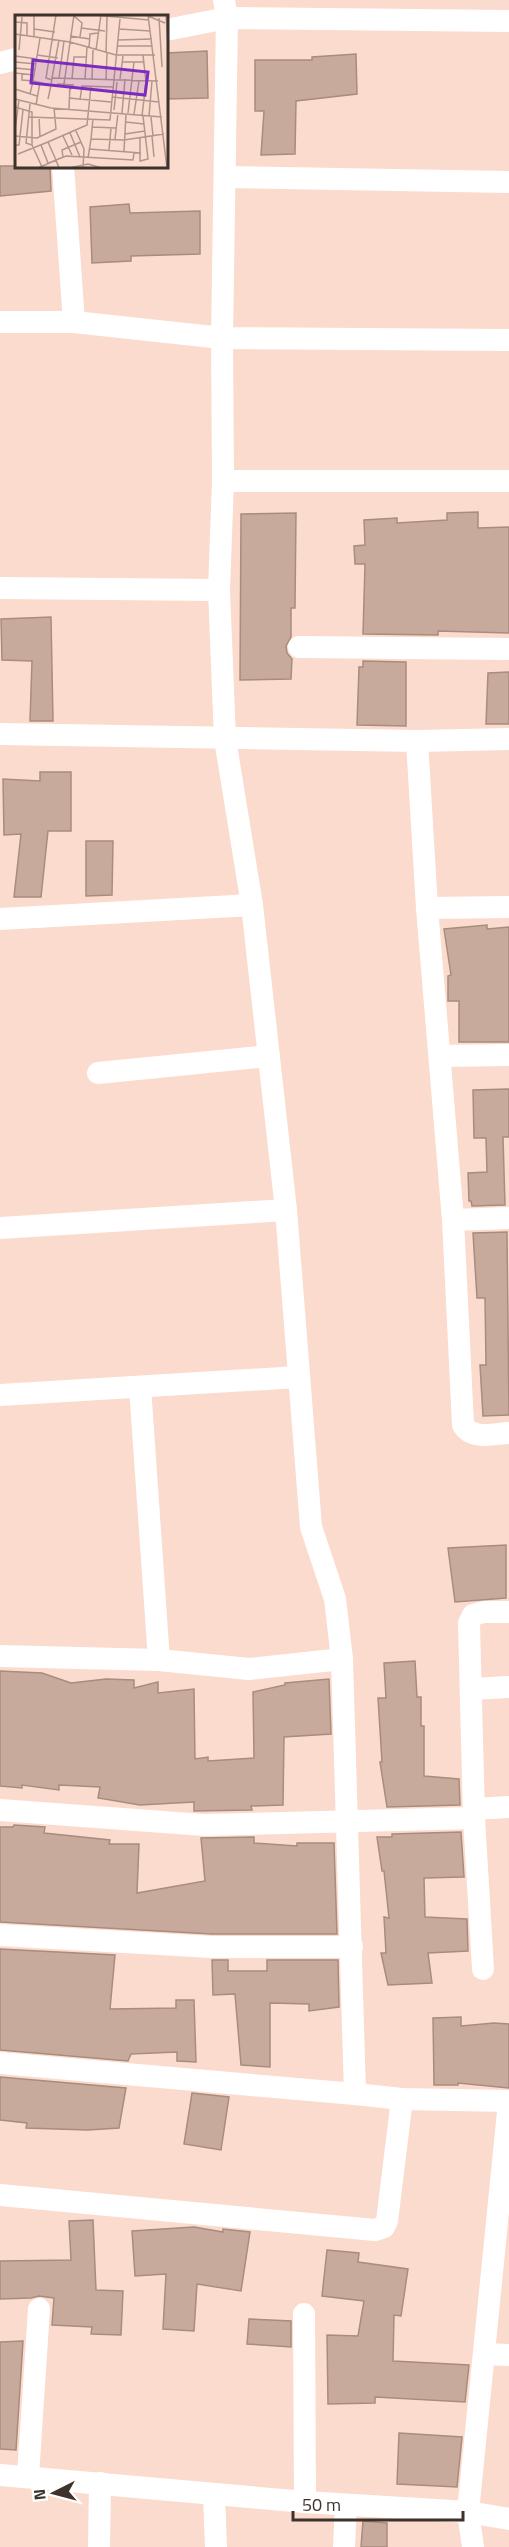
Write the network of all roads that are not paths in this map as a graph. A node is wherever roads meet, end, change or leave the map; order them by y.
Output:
1 (226, 9) edge
2 (509, 21) edge
3 (168, 29) edge
4 (15, 59) edge
5 (0, 63) edge
6 (63, 168) edge
7 (225, 177) junction
8 (509, 182) edge
9 (0, 322) edge
10 (74, 322) junction
11 (222, 338) junction
12 (509, 340) edge
13 (224, 481) junction
14 (509, 481) edge
15 (0, 588) edge
16 (219, 590) junction
17 (298, 646) dead end
18 (509, 649) edge
19 (0, 734) edge
20 (225, 738) junction
21 (509, 739) edge
22 (417, 741) junction
23 (252, 905) junction
24 (509, 907) edge
25 (427, 908) junction
26 (0, 919) edge
27 (509, 1055) edge
28 (269, 1056) junction
29 (441, 1056) junction
30 (98, 1073) dead end
31 (286, 1210) junction
32 (509, 1218) edge
33 (453, 1220) junction
34 (0, 1228) edge
35 (298, 1377) junction
36 (140, 1387) junction
37 (0, 1395) edge
38 (509, 1433) edge
39 (509, 1612) edge
40 (0, 1656) edge
41 (342, 1659) junction
42 (159, 1660) junction
43 (509, 1687) edge
44 (472, 1689) junction
45 (509, 1807) edge
46 (0, 1810) edge
47 (474, 1813) junction
48 (347, 1822) junction
49 (0, 1935) edge
50 (352, 1947) junction
51 (483, 1969) dead end
52 (0, 2063) edge
53 (354, 2094) junction
54 (402, 2099) junction
55 (509, 2102) edge
56 (0, 2195) edge
57 (39, 2309) dead end
58 (304, 2314) dead end
59 (486, 2354) junction
60 (509, 2355) edge
61 (0, 2475) edge
62 (28, 2476) junction
63 (100, 2483) junction
64 (214, 2495) junction
65 (305, 2502) junction
66 (346, 2505) junction
67 (468, 2512) junction
68 (509, 2519) edge
69 (99, 2547) edge
70 (216, 2547) edge
71 (345, 2547) edge
72 (473, 2547) edge

1 - 2 street
1 - 3 street
1 - 7 street
4 - 5 street
6 - 10 street
7 - 8 street
7 - 11 street
9 - 10 street
10 - 11 street
11 - 12 street
11 - 13 street
13 - 14 street
13 - 16 street
15 - 16 street
16 - 20 street
17 - 18 street
19 - 20 street
20 - 22 street
20 - 23 street
21 - 22 street
22 - 25 street
23 - 26 street
23 - 28 street
24 - 25 street
25 - 29 street
27 - 29 street
28 - 30 street
28 - 31 street
29 - 33 street
31 - 34 street
31 - 35 street
32 - 33 street
33 - 38 street
35 - 36 street
35 - 41 street
36 - 37 street
36 - 42 street
39 - 44 street
40 - 42 street
41 - 42 street
41 - 48 street
43 - 44 street
44 - 47 street
45 - 47 street
46 - 48 street
47 - 48 street
47 - 51 street
48 - 50 street
49 - 50 street
50 - 53 street
52 - 53 street
53 - 54 street
54 - 55 street
54 - 56 street
55 - 59 street
57 - 62 street
58 - 65 street
59 - 60 street
59 - 67 street
61 - 62 street
62 - 63 street
63 - 64 street
63 - 69 street
64 - 65 street
64 - 70 street
65 - 66 street
66 - 67 street
66 - 71 street
67 - 68 street
67 - 72 street

